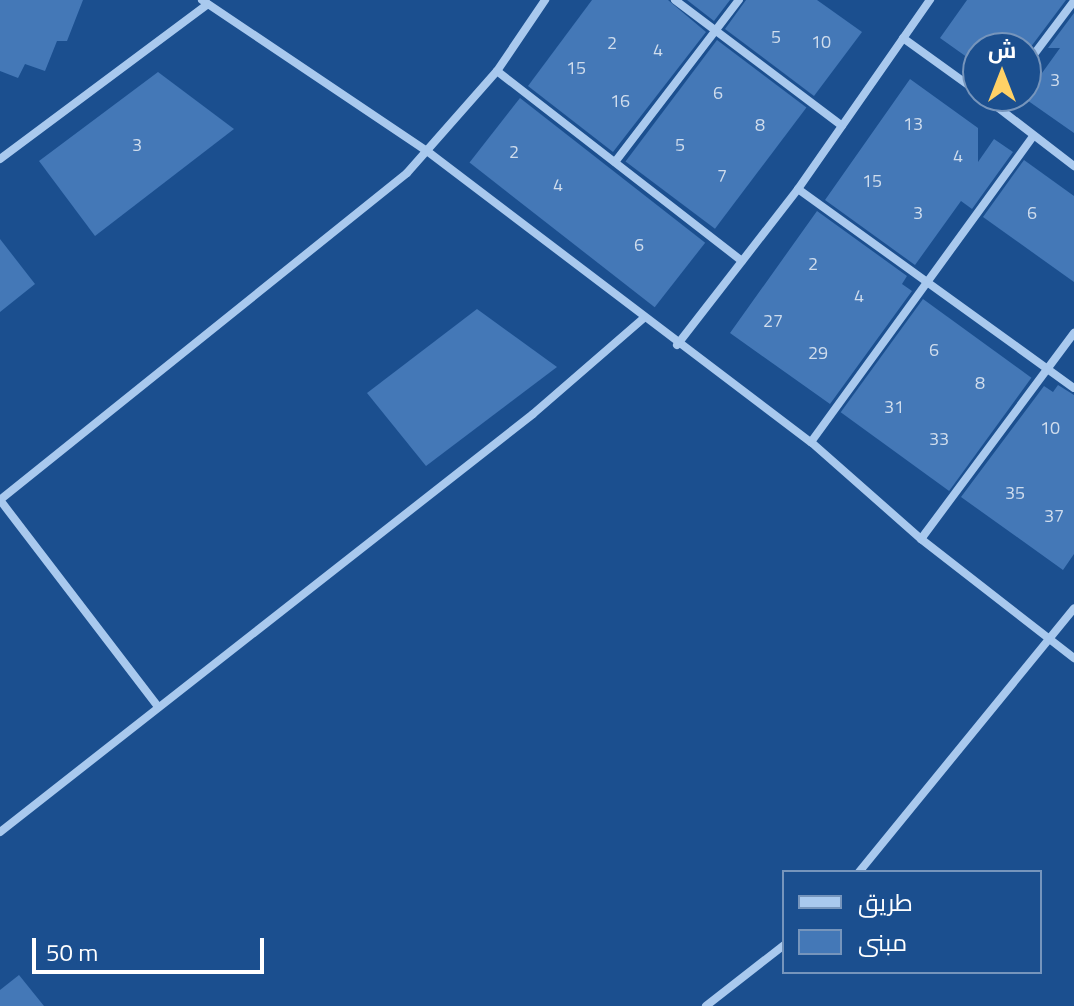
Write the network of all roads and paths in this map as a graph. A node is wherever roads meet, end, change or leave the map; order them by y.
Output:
1 (545, 0) edge
2 (675, 0) edge
3 (739, 0) edge
4 (930, 0) edge
5 (1074, 1) edge
6 (205, 2) edge
7 (715, 31) junction
8 (903, 38) junction
9 (1042, 44) edge
10 (497, 71) junction
11 (962, 80) edge
12 (1004, 112) edge
13 (842, 126) junction
14 (1033, 136) junction
15 (427, 151) junction
16 (0, 159) edge
17 (615, 162) junction
18 (1074, 166) edge
19 (798, 189) junction
20 (742, 261) junction
21 (923, 283) junction
22 (644, 318) junction
23 (1074, 333) edge
24 (677, 345) junction
25 (1048, 369) junction
26 (1074, 388) edge
27 (811, 442) junction
28 (0, 500) edge
29 (921, 539) junction
30 (1074, 608) edge
31 (1051, 641) junction
32 (1074, 658) edge
33 (158, 707) junction
34 (0, 832) edge
35 (861, 870) edge
36 (782, 947) edge
37 (706, 1006) edge

1 - 10 street
2 - 7 street
3 - 7 street
4 - 8 street
5 - 9 street
6 - 15 street
6 - 16 street
7 - 13 street
7 - 17 street
8 - 11 street
8 - 13 street
10 - 15 street
10 - 17 street
12 - 14 street
13 - 19 street
14 - 18 street
14 - 21 street
15 - 22 street
15 - 28 street
17 - 20 street
19 - 20 street
19 - 21 street
20 - 24 street
21 - 25 street
21 - 27 street
22 - 24 street
22 - 33 street
23 - 25 street
24 - 27 street
25 - 26 street
25 - 29 street
27 - 29 street
28 - 33 street
29 - 31 street
30 - 31 street
31 - 32 street
31 - 35 street
33 - 34 street
36 - 37 street

